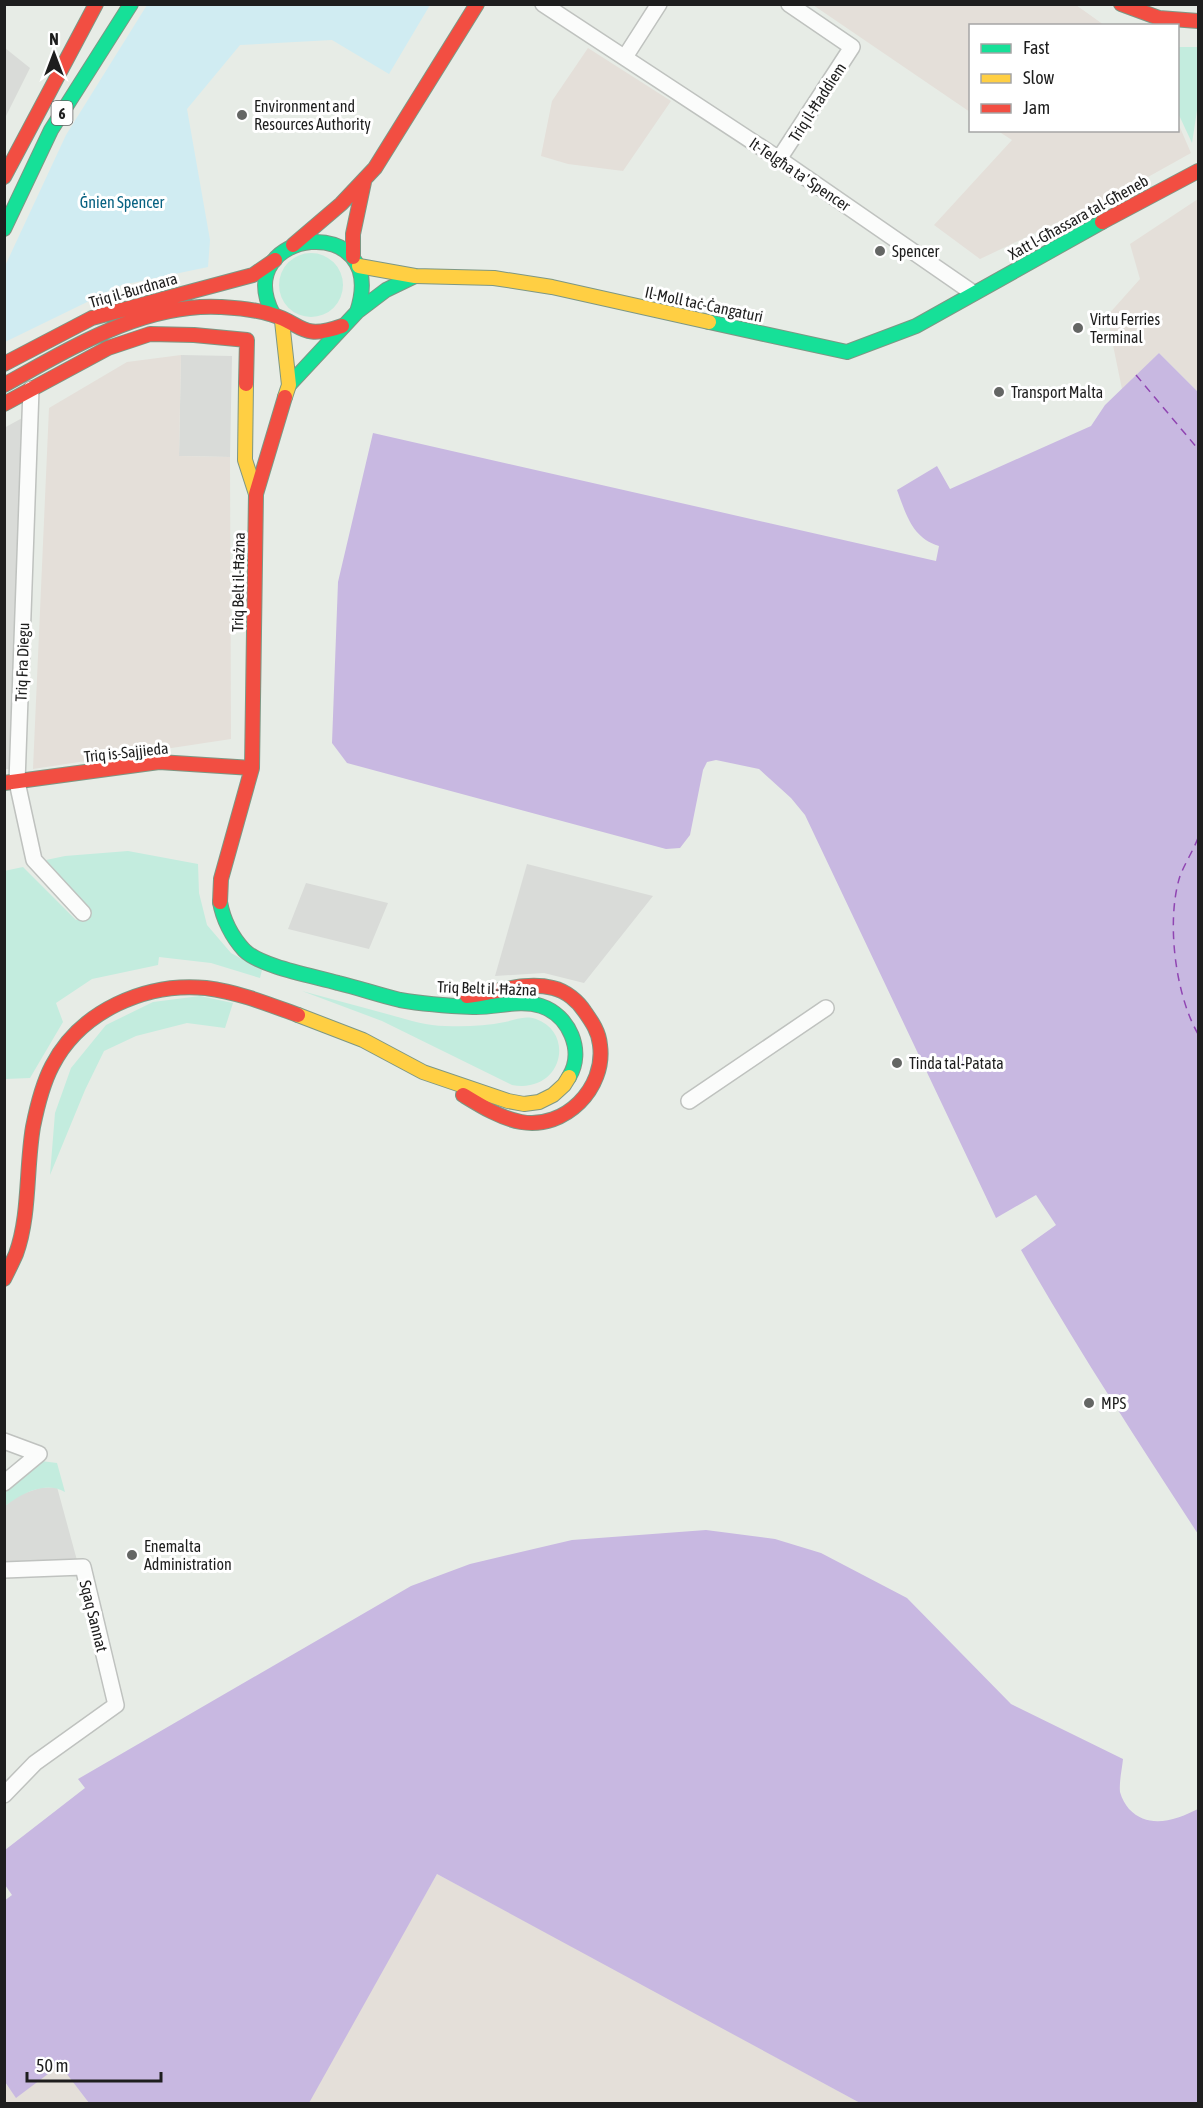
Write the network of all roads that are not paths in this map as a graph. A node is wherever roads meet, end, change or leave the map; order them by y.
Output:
1 (96, 4) edge
2 (131, 4) edge
3 (477, 4) edge
4 (543, 4) edge
5 (659, 4) edge
6 (789, 4) edge
7 (1121, 4) edge
8 (1198, 21) edge
9 (625, 57) junction
10 (34, 121) junction
11 (4, 142) edge
12 (779, 159) junction
13 (1198, 171) edge
14 (7, 173) edge
15 (364, 182) junction
16 (4, 229) edge
17 (293, 245) junction
18 (275, 260) junction
19 (356, 262) junction
20 (415, 276) junction
21 (973, 293) junction
22 (357, 312) junction
23 (278, 318) junction
24 (342, 327) junction
25 (4, 364) edge
26 (4, 385) edge
27 (289, 385) junction
28 (31, 389) junction
29 (4, 404) edge
30 (256, 494) junction
31 (252, 768) junction
32 (11, 783) edge
33 (83, 913) dead end
34 (402, 1000) junction
35 (826, 1008) dead end
36 (423, 1072) junction
37 (689, 1101) dead end
38 (4, 1279) edge
39 (4, 1441) edge
40 (4, 1483) edge
41 (4, 1570) edge
42 (4, 1795) edge

1 - 10 main road, 6
2 - 16 main road, 6
3 - 15 main road
4 - 9 street, It-Telgħa ta' Spencer
5 - 9 street
6 - 12 street, Triq il-Ħaddiem
7 - 8 main road
9 - 12 street, It-Telgħa ta' Spencer
10 - 11 street
10 - 14 main road, 6
12 - 21 street, It-Telgħa ta' Spencer
13 - 21 main road, Xatt l-Għassara tal-Għeneb
15 - 17 main road
15 - 19 main road
17 - 18 main road
17 - 19 main road
18 - 23 main road
18 - 25 main road, Triq il-Burdnara
19 - 20 main road, Il-Moll taċ-Ċangaturi
19 - 22 main road
20 - 21 main road, Il-Moll taċ-Ċangaturi
20 - 22 main road, Il-Moll taċ-Ċangaturi
22 - 24 main road
23 - 24 main road
23 - 26 main road
23 - 27 main road
24 - 27 main road
27 - 30 main road, Triq Belt il-Ħażna
28 - 29 main road
28 - 30 main road
28 - 32 street, Triq Fra Diegu
30 - 31 main road, Triq Belt il-Ħażna
31 - 32 main road, Triq is-Sajjieda
31 - 34 main road, Triq Belt il-Ħażna
32 - 33 street, Triq Fra Diegu
34 - 36 main road, Triq Belt il-Ħażna
34 - 36 main road
35 - 37 street
36 - 38 main road, Triq Belt il-Ħażna
39 - 40 street
41 - 42 street, Sqaq Sannat

